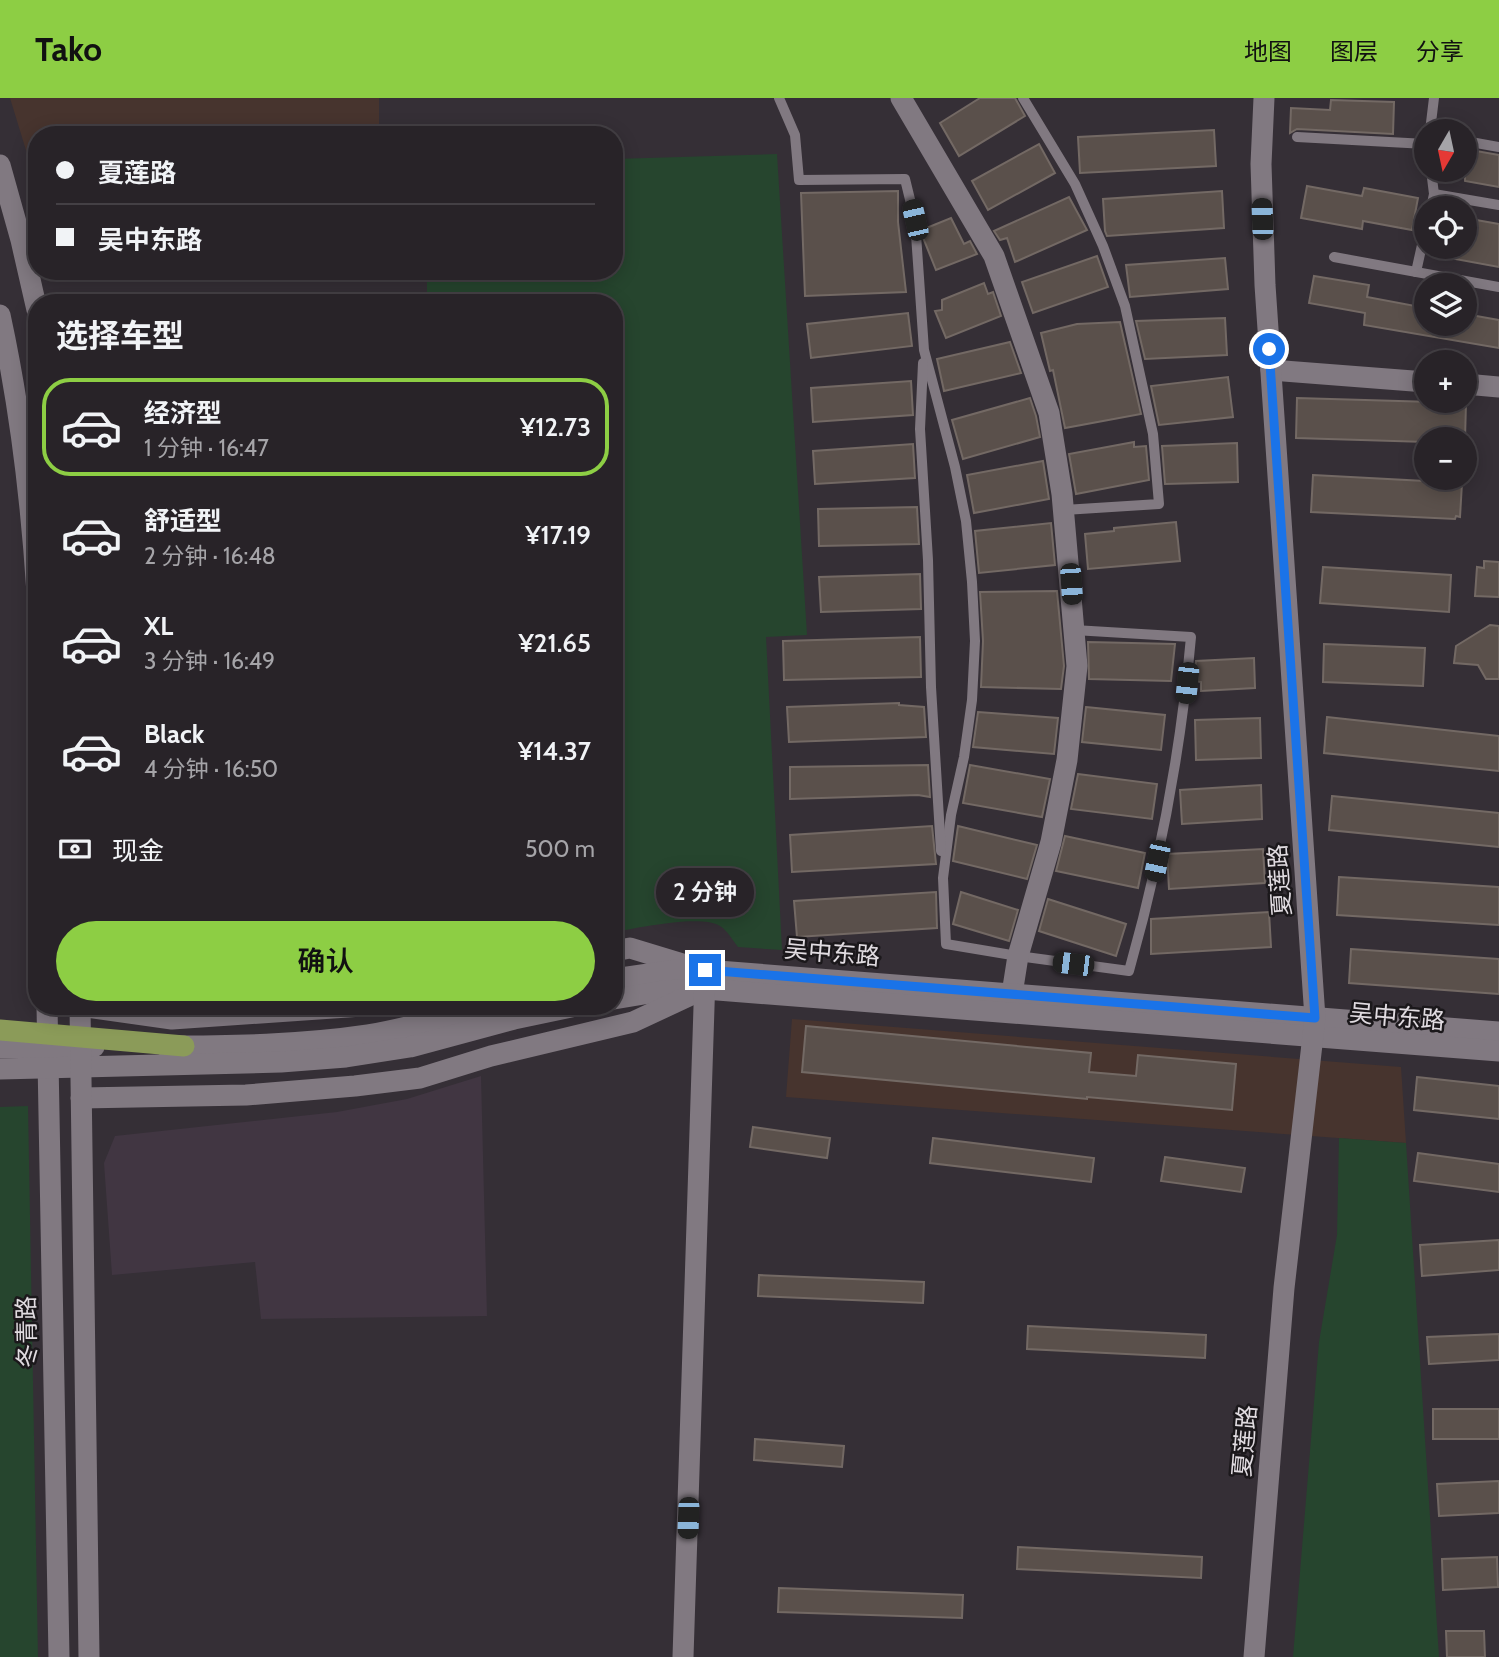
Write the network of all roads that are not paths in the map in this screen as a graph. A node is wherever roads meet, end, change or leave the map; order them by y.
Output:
1 (779, 98) edge
2 (901, 98) edge
3 (1023, 98) edge
4 (1264, 98) edge
5 (1434, 98) edge
6 (1431, 119) edge
7 (1297, 137) dead end
8 (1414, 143) edge
9 (1477, 143) edge
10 (1499, 147) edge
11 (0, 166) edge
12 (1432, 182) edge
13 (1434, 194) joint
14 (1499, 205) edge
15 (1334, 257) dead end
16 (1419, 259) edge
17 (28, 271) edge
18 (1416, 272) junction
19 (1499, 287) edge
20 (0, 315) edge
21 (924, 351) junction
22 (1271, 370) junction
23 (1414, 381) edge
24 (1477, 385) edge
25 (1499, 387) edge
26 (28, 484) edge
27 (1064, 510) junction
28 (1074, 630) junction
29 (943, 878) junction
30 (623, 949) edge
31 (1018, 956) junction
32 (623, 978) edge
33 (705, 979) junction
34 (1012, 994) junction
35 (623, 998) edge
36 (47, 1015) edge
37 (80, 1015) edge
38 (137, 1015) edge
39 (220, 1015) edge
40 (465, 1015) edge
41 (532, 1015) edge
42 (1315, 1027) junction
43 (0, 1030) edge
44 (1499, 1032) edge
45 (409, 1037) junction
46 (184, 1046) junction
47 (0, 1048) edge
48 (1499, 1051) edge
49 (0, 1069) edge
50 (81, 1098) junction
51 (59, 1657) edge
52 (89, 1657) edge
53 (684, 1657) edge
54 (1254, 1657) edge

1 - 21 lane
2 - 27 main road
3 - 27 lane
4 - 22 main road, 夏莲路
5 - 6 lane
7 - 8 lane
9 - 10 lane
11 - 17 main road
12 - 13 lane
13 - 14 lane
15 - 18 lane
16 - 18 lane
18 - 19 lane
20 - 26 main road
21 - 29 lane
21 - 29 lane
22 - 23 main road
22 - 42 main road, 夏莲路
24 - 25 main road
27 - 28 main road
28 - 31 main road
28 - 31 lane
29 - 31 lane
30 - 33 main road
31 - 34 main road
32 - 33 main road
33 - 34 main road, 吴中东路
33 - 35 main road
33 - 42 main road, 吴中东路
33 - 50 main road
33 - 53 main road
34 - 42 main road, 吴中东路
36 - 51 main road, 冬青路
37 - 50 main road
38 - 39 main road
40 - 45 main road
41 - 45 main road
42 - 44 main road, 吴中东路
42 - 48 main road, 吴中东路
42 - 54 main road, 夏莲路
43 - 46 highway
45 - 46 main road
45 - 49 main road
46 - 47 main road
50 - 52 main road

